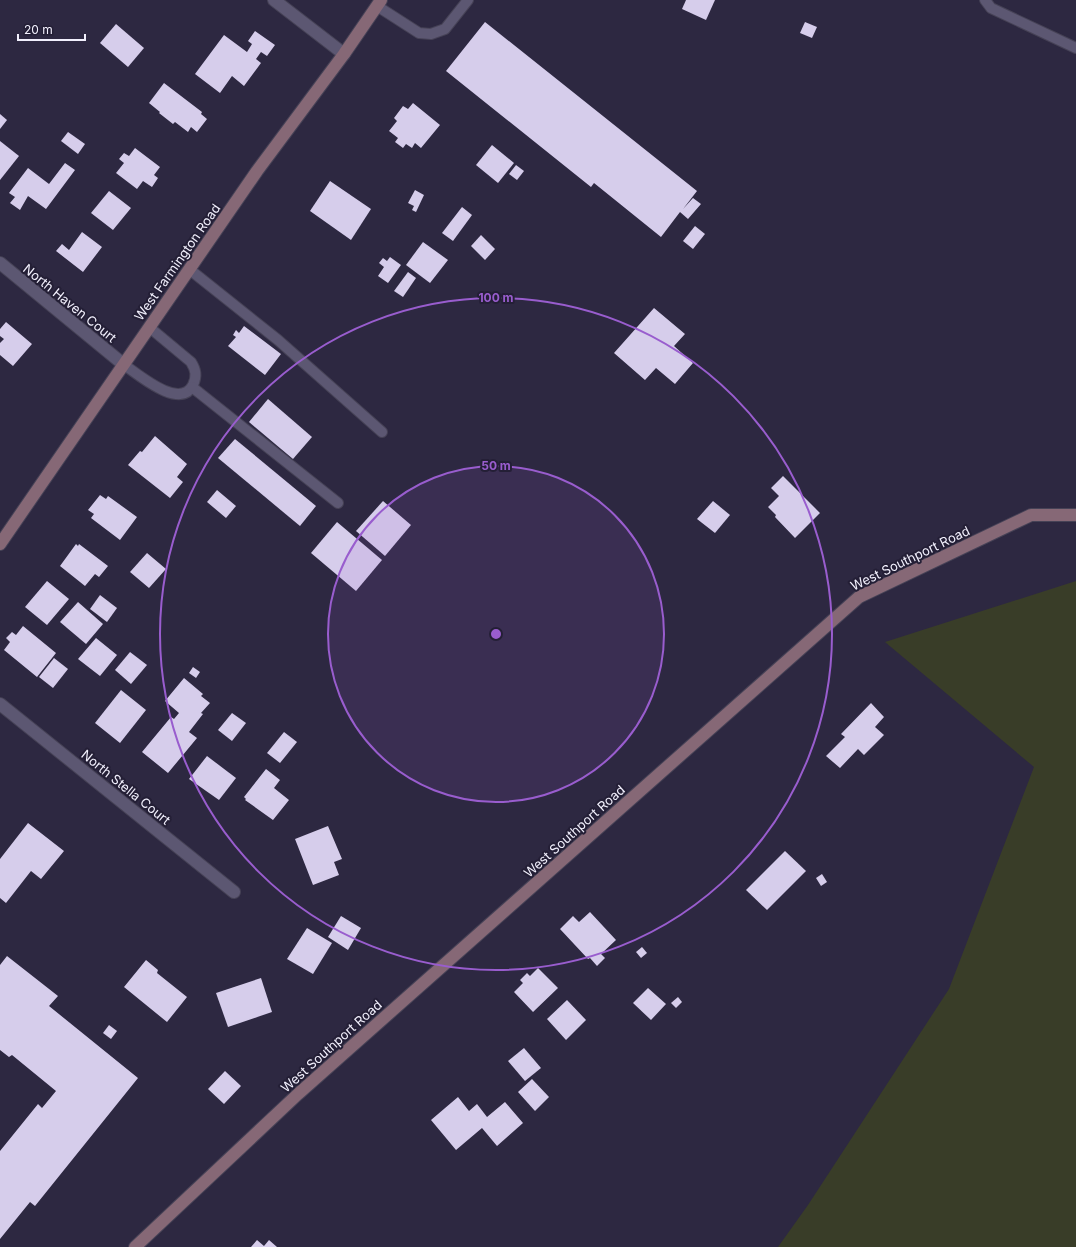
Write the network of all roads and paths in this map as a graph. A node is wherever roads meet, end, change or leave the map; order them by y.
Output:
1 (274, 0) edge
2 (468, 0) edge
3 (985, 0) edge
4 (379, 3) edge
5 (1076, 48) edge
6 (344, 54) junction
7 (0, 263) edge
8 (189, 269) junction
9 (149, 327) junction
10 (123, 364) junction
11 (192, 387) junction
12 (382, 432) dead end
13 (338, 502) dead end
14 (1076, 515) edge
15 (0, 544) edge
16 (0, 704) edge
17 (234, 892) dead end
18 (135, 1247) edge

1 - 6 street
2 - 4 lane
3 - 5 lane
4 - 6 main road, West Farmington Road
6 - 8 main road, West Farmington Road
7 - 10 street, North Haven Court
8 - 9 main road, West Farmington Road
8 - 12 lane
9 - 10 main road, West Farmington Road
9 - 11 lane
10 - 11 lane
10 - 15 main road, West Farmington Road
11 - 13 lane
14 - 18 main road, West Southport Road
16 - 17 street, North Stella Court

